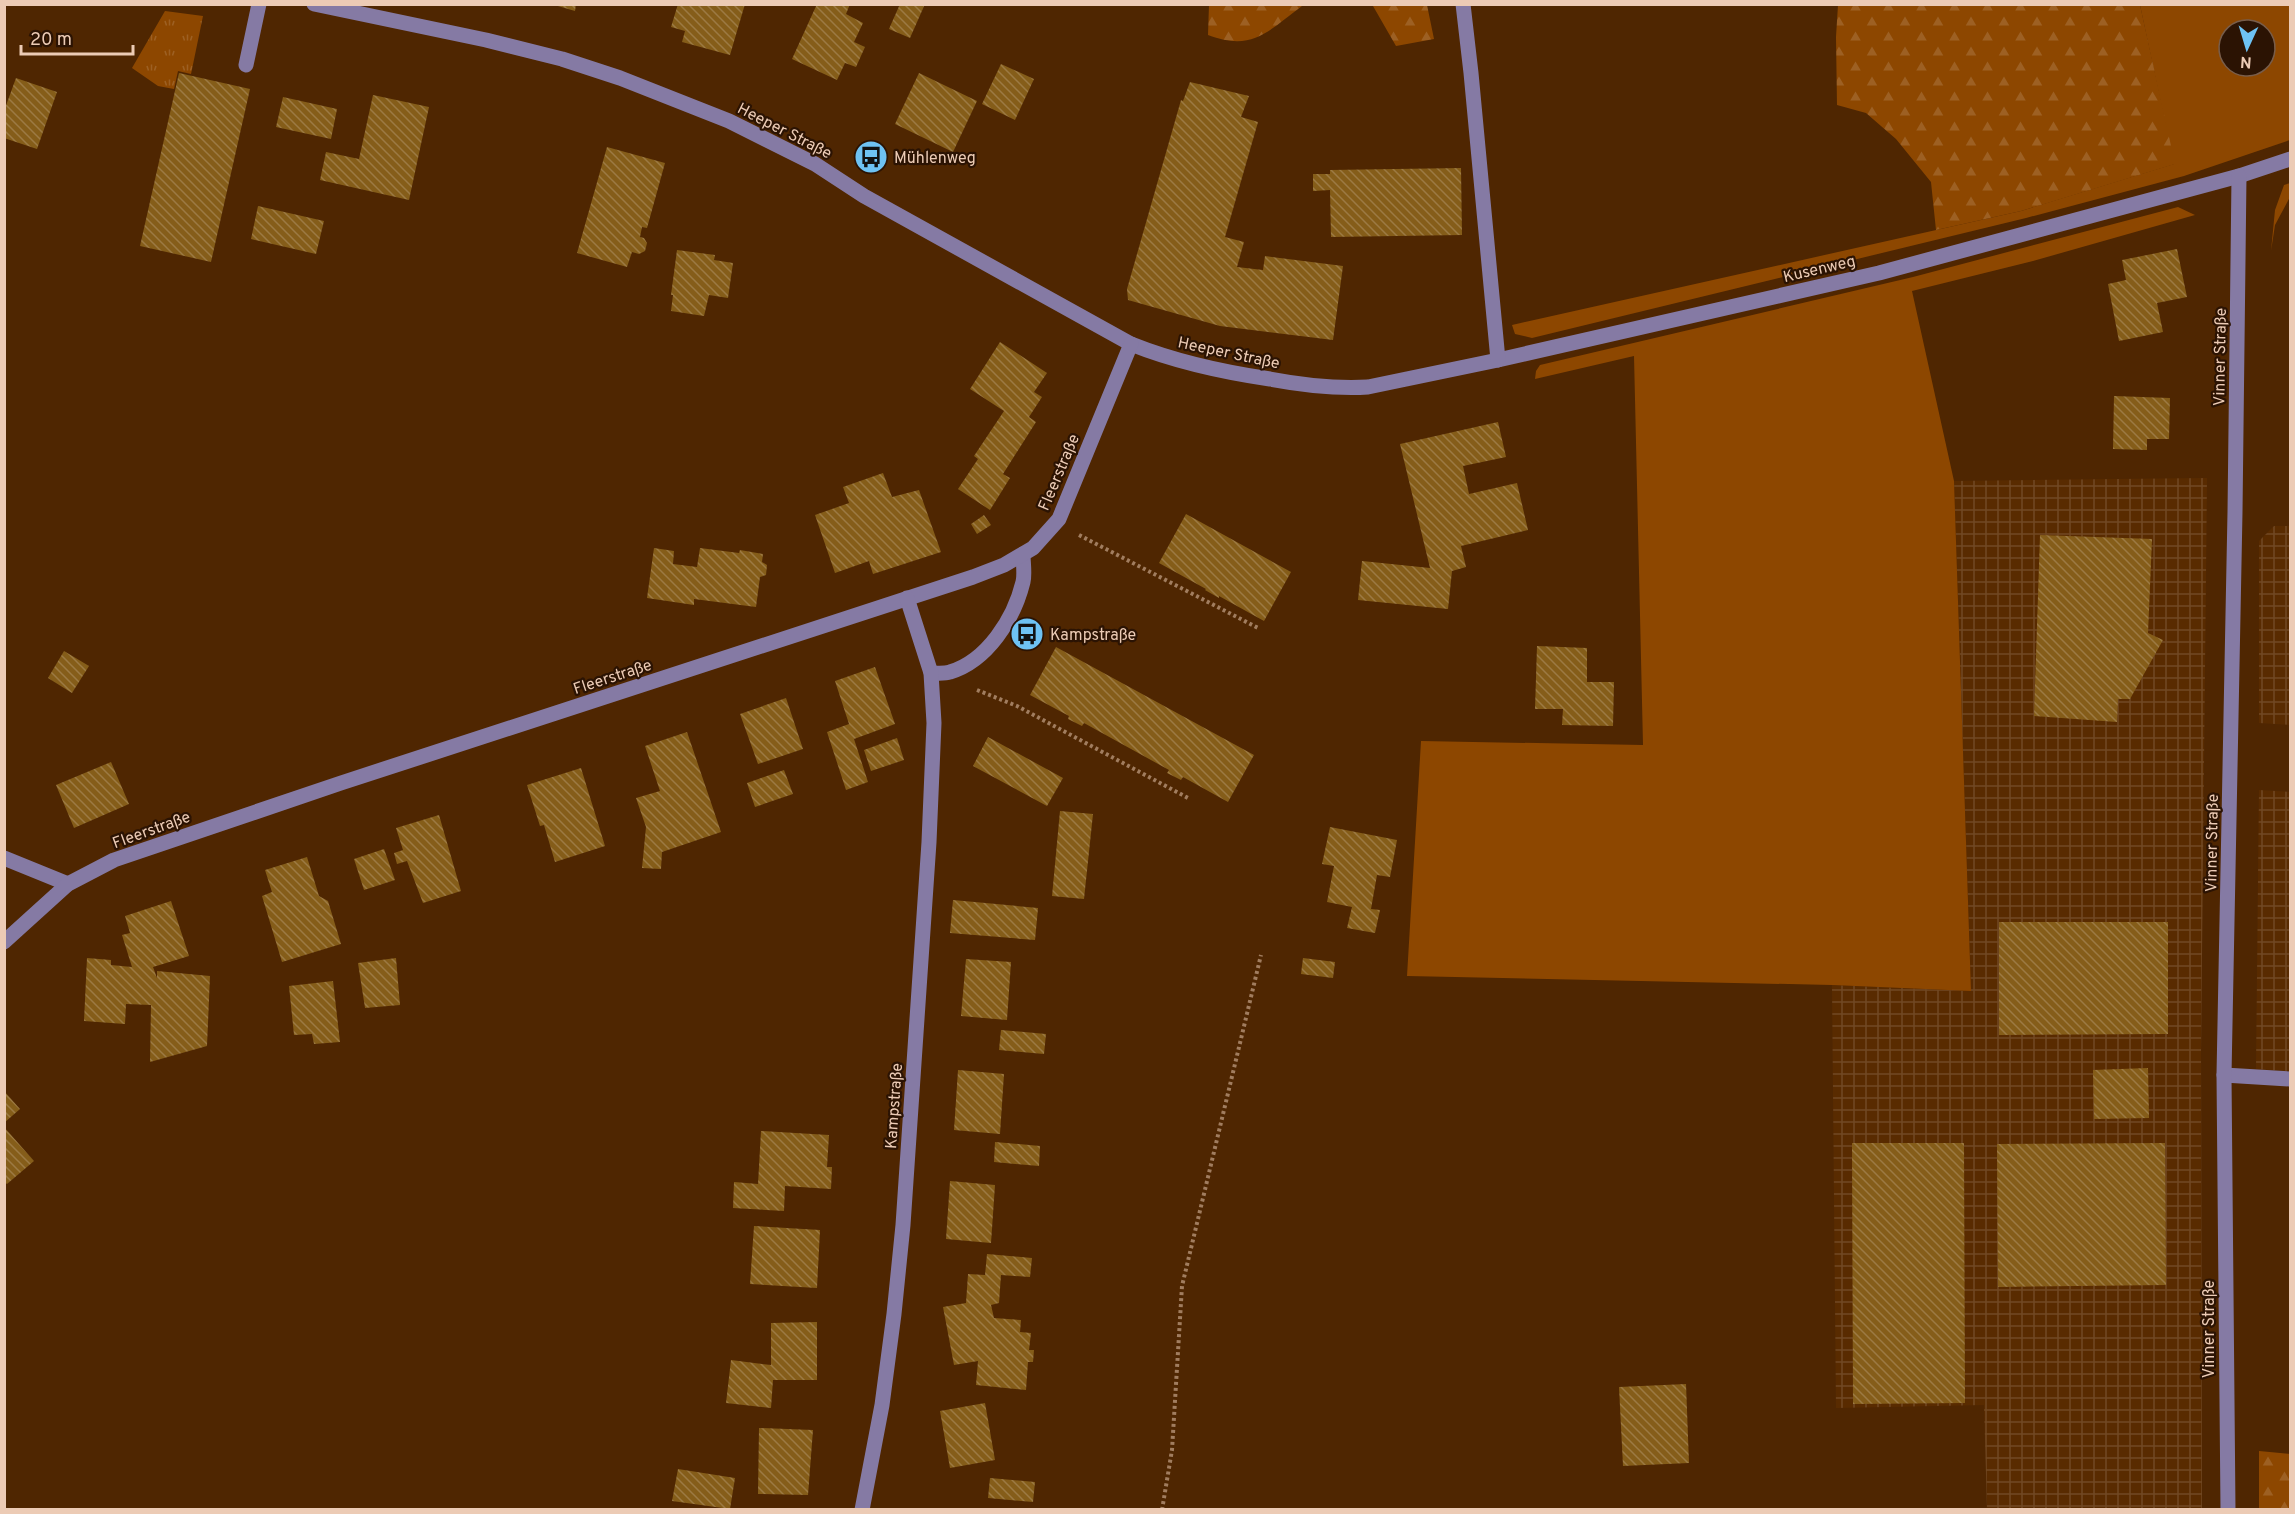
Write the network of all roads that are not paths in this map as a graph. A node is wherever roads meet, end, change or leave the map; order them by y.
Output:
1 (259, 4) edge
2 (314, 4) edge
3 (1463, 4) edge
4 (246, 65) dead end
5 (2290, 159) edge
6 (2239, 176) junction
7 (1131, 344) junction
8 (1498, 360) junction
9 (1350, 388) joint
10 (1023, 554) junction
11 (907, 598) junction
12 (931, 673) junction
13 (4, 858) edge
14 (68, 884) junction
15 (4, 942) edge
16 (2224, 1075) junction
17 (2290, 1079) edge
18 (862, 1509) edge
19 (2228, 1509) edge

1 - 4 street
2 - 7 street, Heeper Straße
3 - 8 street
5 - 6 street, Kusenweg
6 - 8 street, Kusenweg
6 - 16 street, Vinner Straße
7 - 9 street, Heeper Straße
7 - 10 street, Fleerstraße
8 - 9 street, Kusenweg
10 - 11 street, Fleerstraße
10 - 12 street
11 - 12 street, Kampstraße
11 - 14 street, Fleerstraße
12 - 18 street, Kampstraße
13 - 14 street
14 - 15 street, Fleerstraße
16 - 17 street
16 - 19 street, Vinner Straße

